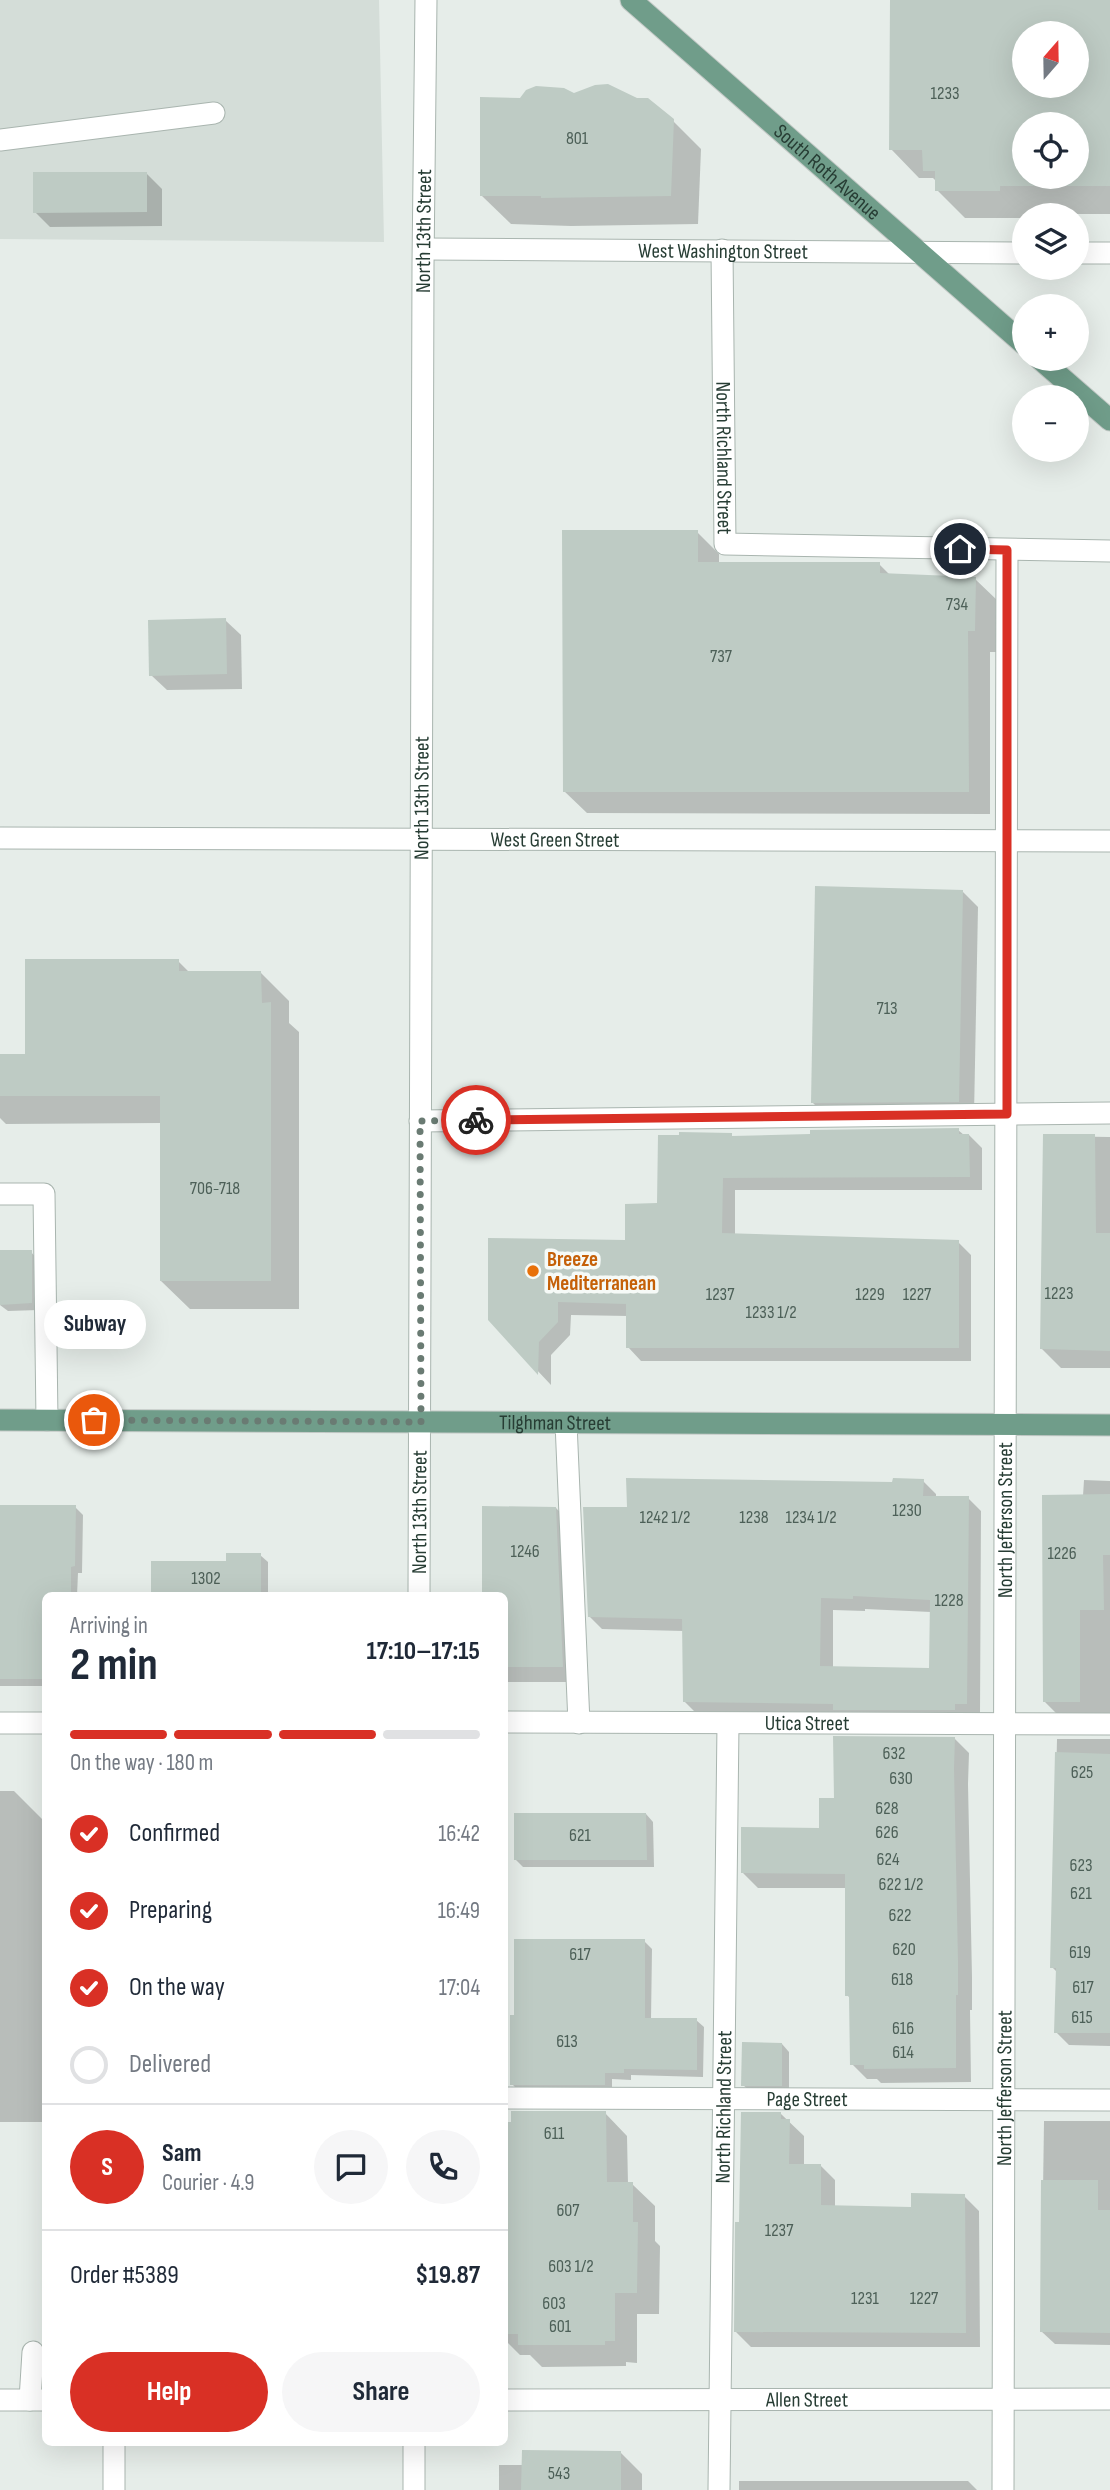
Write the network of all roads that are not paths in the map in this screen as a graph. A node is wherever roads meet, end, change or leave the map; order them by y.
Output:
1 (426, 0) edge
2 (631, 0) edge
3 (214, 113) dead end
4 (0, 141) edge
5 (424, 249) junction
6 (722, 250) junction
7 (918, 253) junction
8 (1012, 253) edge
9 (1089, 253) edge
10 (1110, 253) edge
11 (1012, 334) edge
12 (1054, 371) edge
13 (1110, 420) edge
14 (1007, 550) junction
15 (1110, 551) edge
16 (0, 838) edge
17 (422, 839) junction
18 (1006, 842) junction
19 (1110, 842) edge
20 (1110, 1113) edge
21 (1007, 1114) junction
22 (420, 1121) junction
23 (0, 1194) edge
24 (0, 1420) edge
25 (47, 1420) junction
26 (421, 1422) junction
27 (566, 1423) junction
28 (1004, 1425) junction
29 (1110, 1425) edge
30 (419, 1592) edge
31 (508, 1722) edge
32 (0, 1723) edge
33 (42, 1723) edge
34 (579, 1723) junction
35 (728, 1724) junction
36 (1006, 1724) junction
37 (1110, 1724) edge
38 (508, 2098) edge
39 (722, 2099) junction
40 (1005, 2100) junction
41 (1110, 2101) edge
42 (33, 2352) dead end
43 (1110, 2399) edge
44 (0, 2400) edge
45 (38, 2400) edge
46 (508, 2400) edge
47 (718, 2400) junction
48 (1003, 2400) junction
49 (114, 2446) edge
50 (414, 2446) edge
51 (114, 2490) edge
52 (414, 2490) edge
53 (719, 2490) edge
54 (1003, 2490) edge

1 - 5 street, North 13th Street
2 - 7 main road, South Roth Avenue
3 - 4 street
5 - 6 street, West Washington Street
5 - 17 street, North 13th Street
6 - 7 street, West Washington Street
6 - 14 street, North Richland Street
7 - 8 street, West Washington Street
7 - 11 main road, South Roth Avenue
9 - 10 street
12 - 13 main road
14 - 15 street
14 - 18 street, North Jefferson Street
16 - 17 street, West Green Street
17 - 18 street, West Green Street
17 - 22 street, North 13th Street
18 - 19 street, West Green Street
18 - 21 street, North Jefferson Street
20 - 21 street
21 - 22 street
21 - 28 street, North Jefferson Street
22 - 26 street, North 13th Street
23 - 25 street
24 - 25 main road, Tilghman Street
25 - 26 main road, Tilghman Street
26 - 27 main road, Tilghman Street
26 - 30 street, North 13th Street
27 - 28 main road, Tilghman Street
27 - 34 street
28 - 29 main road, Tilghman Street
28 - 36 street, North Jefferson Street
31 - 34 street, Utica Street
32 - 33 street
34 - 35 street, Utica Street
35 - 36 street, Utica Street
35 - 39 street, North Richland Street
36 - 37 street, Utica Street
36 - 40 street, North Jefferson Street
38 - 39 street, Page Street
39 - 40 street, Page Street
39 - 47 street, North Richland Street
40 - 41 street, Page Street
40 - 48 street, North Jefferson Street
42 - 45 street
43 - 48 street, Allen Street
44 - 45 street
46 - 47 street, Allen Street
47 - 48 street, Allen Street
47 - 53 street, North Richland Street
48 - 54 street, North Jefferson Street
49 - 51 street
50 - 52 street

